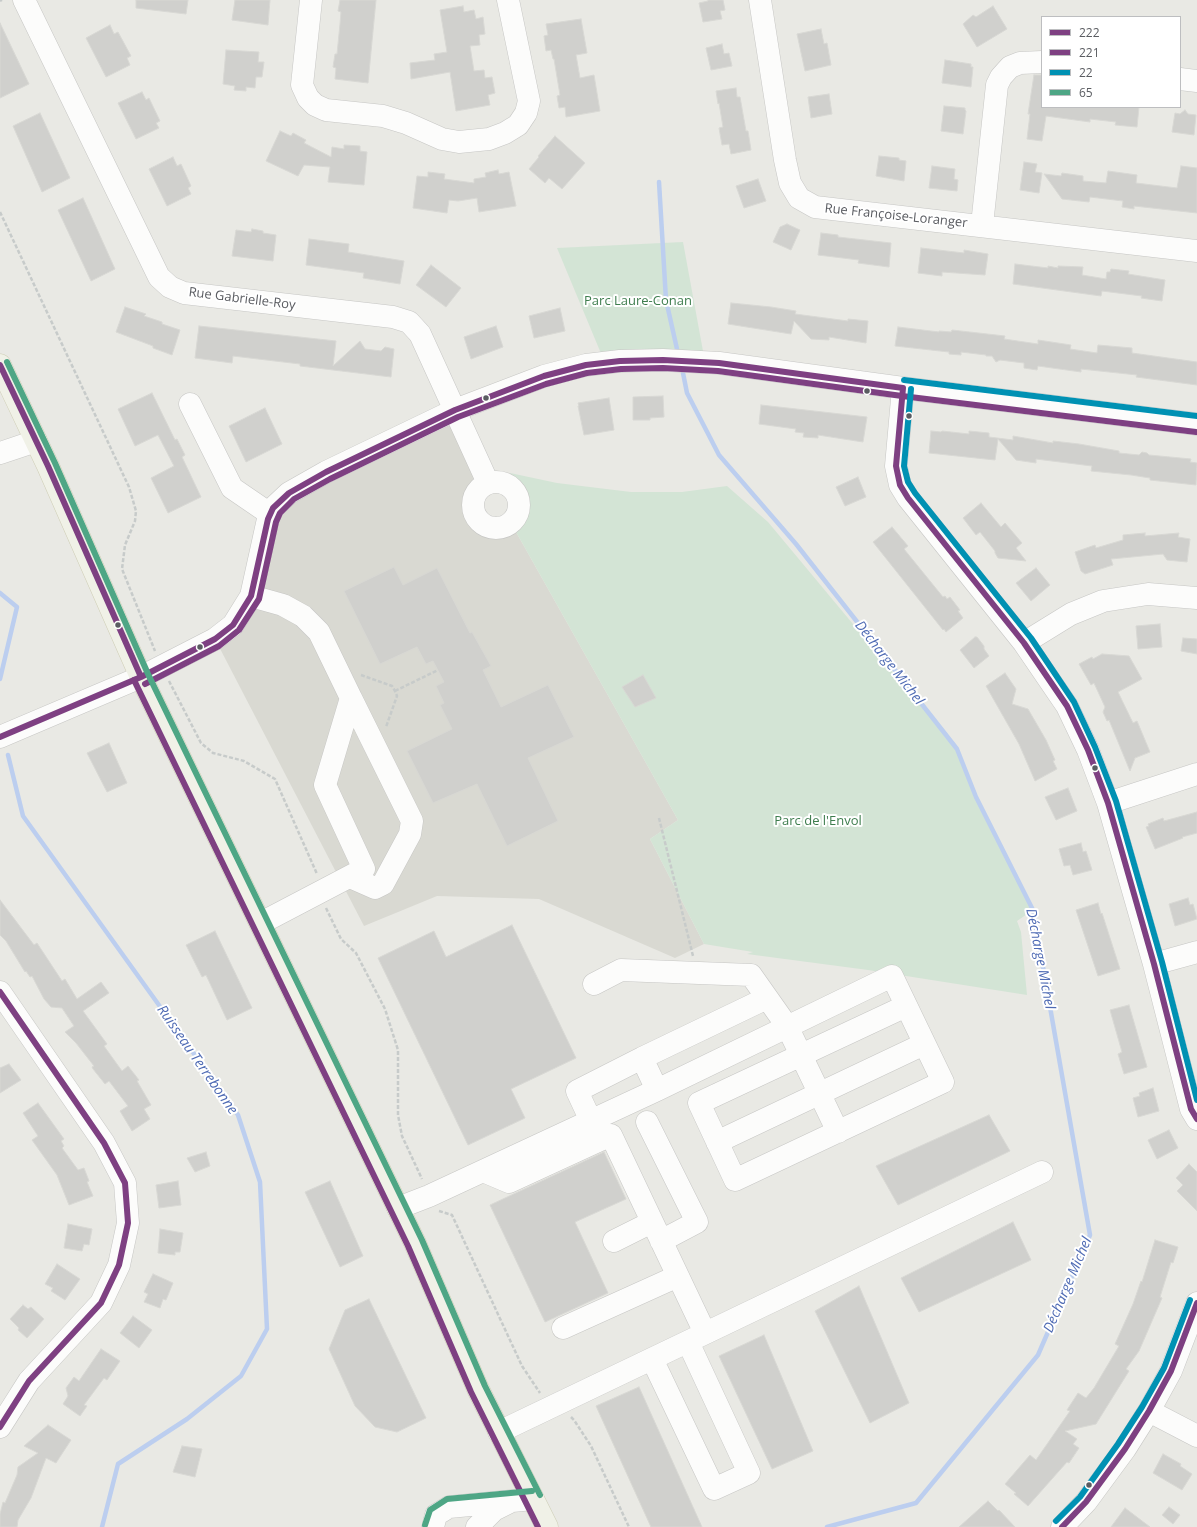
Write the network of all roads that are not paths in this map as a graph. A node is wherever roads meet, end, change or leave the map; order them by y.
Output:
1 (24, 0) edge
2 (311, 0) edge
3 (508, 0) edge
4 (760, 0) edge
5 (1041, 62) edge
6 (1181, 79) edge
7 (1197, 81) edge
8 (982, 226) junction
9 (1197, 251) edge
10 (0, 365) edge
11 (5, 388) edge
12 (903, 388) junction
13 (190, 404) dead end
14 (455, 410) junction
15 (1197, 424) edge
16 (36, 441) junction
17 (0, 453) edge
18 (488, 483) dead end
19 (270, 514) junction
20 (251, 596) junction
21 (1197, 598) edge
22 (1024, 643) junction
23 (142, 677) junction
24 (346, 689) junction
25 (0, 737) edge
26 (1197, 774) edge
27 (1108, 803) junction
28 (350, 877) junction
29 (261, 923) junction
30 (1197, 952) edge
31 (1154, 964) junction
32 (594, 984) dead end
33 (0, 992) edge
34 (767, 998) junction
35 (906, 1006) junction
36 (787, 1026) junction
37 (924, 1044) junction
38 (801, 1055) junction
39 (642, 1058) junction
40 (658, 1090) junction
41 (819, 1094) junction
42 (1197, 1119) edge
43 (591, 1121) junction
44 (647, 1122) dead end
45 (838, 1132) junction
46 (717, 1142) junction
47 (483, 1171) junction
48 (1042, 1172) dead end
49 (398, 1208) junction
50 (656, 1231) junction
51 (614, 1241) dead end
52 (678, 1276) junction
53 (1197, 1303) edge
54 (563, 1328) dead end
55 (696, 1338) junction
56 (652, 1359) junction
57 (1149, 1411) junction
58 (0, 1428) edge
59 (499, 1432) junction
60 (1197, 1436) edge
61 (523, 1500) junction
62 (433, 1527) edge
63 (478, 1527) edge
64 (547, 1527) edge
65 (1062, 1527) edge

1 - 14 street, Rue Gabrielle-Roy
2 - 3 street
4 - 8 street, Rue Françoise-Loranger
5 - 8 street
6 - 7 street
8 - 9 street, Rue Françoise-Loranger
10 - 11 main road
11 - 16 main road
12 - 14 street
12 - 15 street
12 - 22 street
13 - 19 street
14 - 18 street, Rue Gabrielle-Roy
14 - 19 street
16 - 17 street
16 - 23 main road
19 - 20 street
20 - 23 street
20 - 24 street
21 - 22 street
22 - 27 street
23 - 25 street
23 - 29 main road
24 - 28 street
24 - 28 street
26 - 27 street
27 - 31 street
28 - 29 street
29 - 49 main road
30 - 31 street
31 - 42 street
32 - 34 street
33 - 58 street
34 - 36 street
34 - 39 street
35 - 36 street
35 - 37 street
35 - 38 street
36 - 38 street
36 - 40 street
37 - 41 street
37 - 45 street
38 - 41 street
38 - 46 street
39 - 40 street
39 - 43 street
40 - 43 street
41 - 45 street
41 - 46 street
43 - 47 street
44 - 50 street
45 - 46 street
47 - 49 street
47 - 50 street
48 - 55 street
49 - 59 main road
50 - 51 street
50 - 52 street
52 - 54 street
52 - 55 street
53 - 57 street
55 - 56 street
55 - 56 street
56 - 59 street
57 - 60 street
57 - 65 street
59 - 61 main road
61 - 62 street
61 - 63 street
61 - 64 main road

